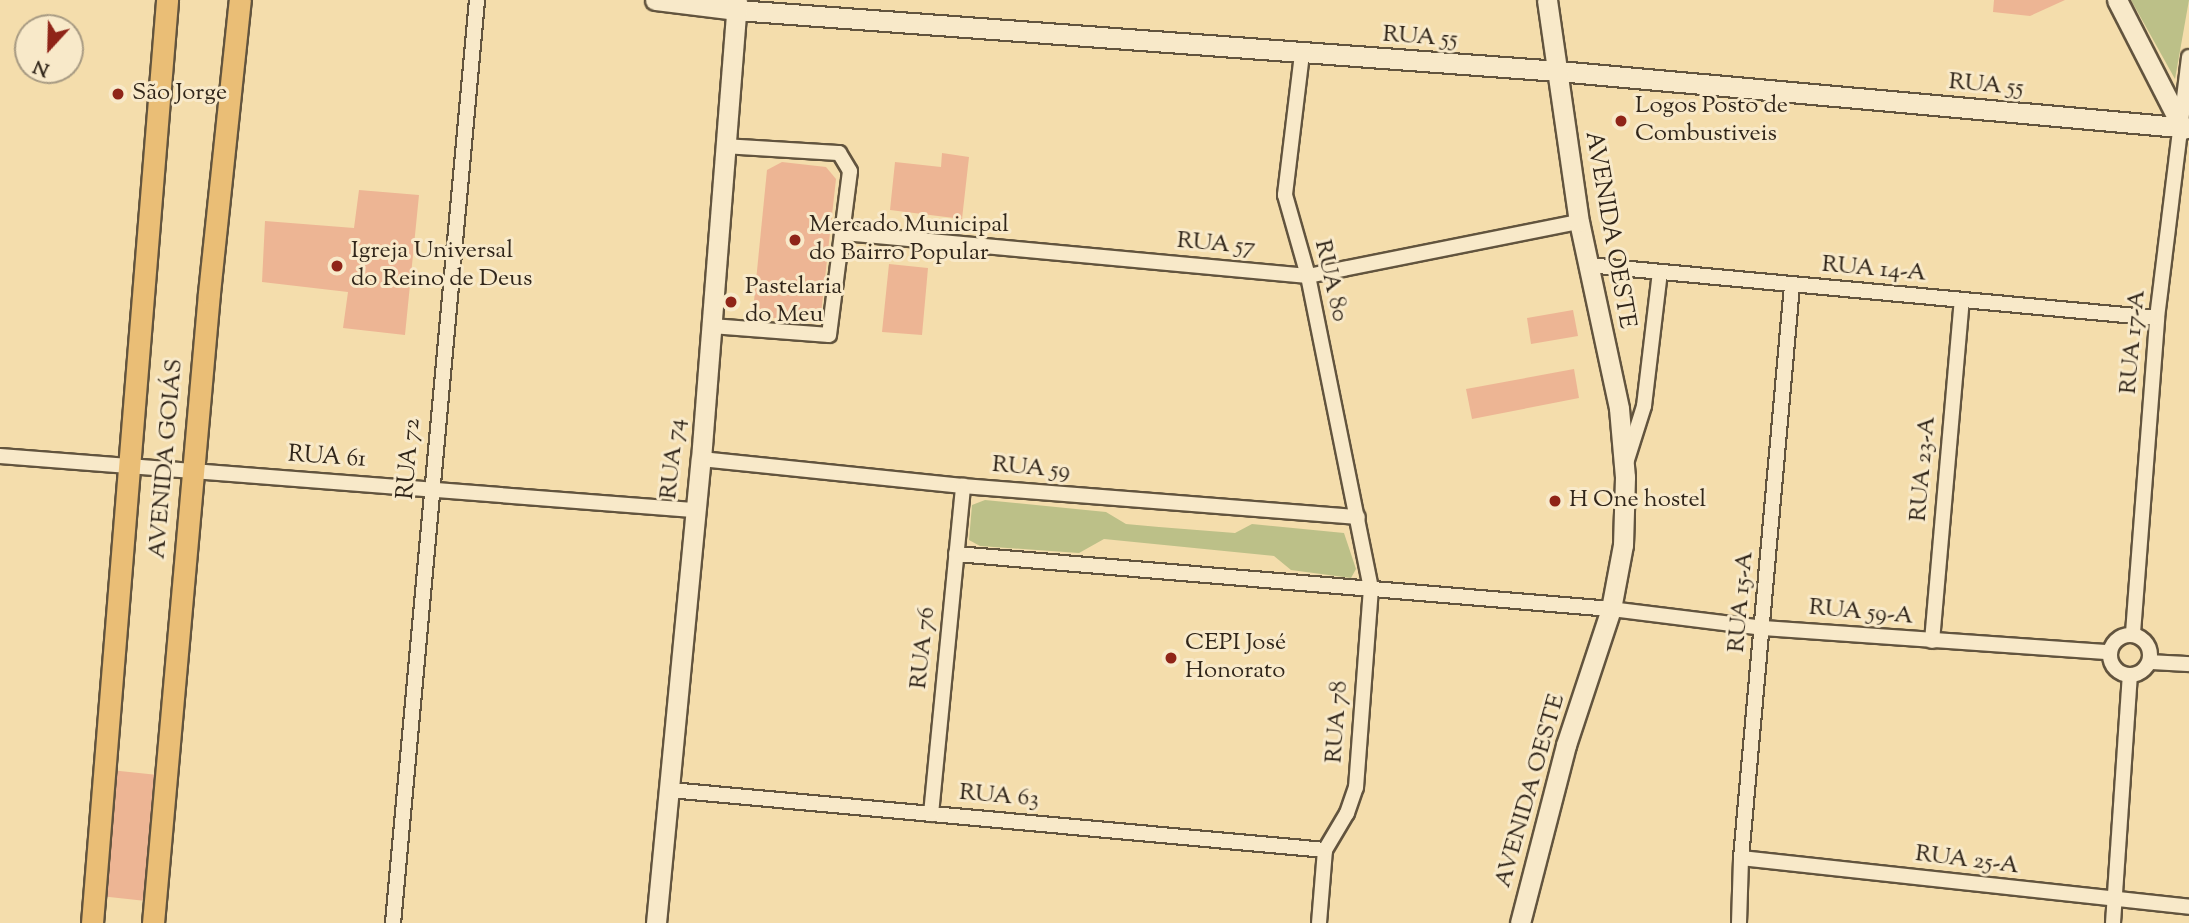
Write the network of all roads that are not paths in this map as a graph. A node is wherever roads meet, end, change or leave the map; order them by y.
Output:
1 (167, 0) edge
2 (240, 0) edge
3 (477, 0) edge
4 (655, 0) edge
5 (1547, 0) edge
6 (2117, 0) edge
7 (737, 5) edge
8 (1302, 54) junction
9 (2189, 57) edge
10 (1558, 71) junction
11 (2187, 130) edge
12 (726, 146) junction
13 (1579, 222) junction
14 (844, 233) junction
15 (1587, 265) junction
16 (1660, 272) junction
17 (1308, 276) junction
18 (1792, 285) junction
19 (1962, 300) junction
20 (2157, 318) junction
21 (712, 326) junction
22 (0, 456) edge
23 (701, 459) junction
24 (129, 467) junction
25 (1624, 468) junction
26 (192, 470) junction
27 (963, 486) junction
28 (430, 489) junction
29 (693, 510) junction
30 (1358, 517) junction
31 (956, 554) junction
32 (1371, 588) junction
33 (1611, 609) junction
34 (1763, 628) junction
35 (2133, 633) junction
36 (1932, 641) junction
37 (2109, 652) junction
38 (2150, 662) junction
39 (2189, 664) edge
40 (2130, 676) junction
41 (670, 789) junction
42 (931, 814) junction
43 (1325, 850) junction
44 (1741, 859) junction
45 (2115, 901) junction
46 (2189, 907) edge
47 (92, 923) edge
48 (153, 923) edge
49 (393, 923) edge
50 (656, 923) edge
51 (1318, 923) edge
52 (1520, 923) edge
53 (1739, 923) edge
54 (2113, 923) edge

1 - 24 main road, AVENIDA GOIÁS
2 - 26 main road, AVENIDA GOIÁS
3 - 28 street, RUA 72
4 - 7 street, RUA 55
5 - 10 street, AVENIDA OESTE
6 - 11 street
7 - 8 street, RUA 55
7 - 12 street, RUA 74
8 - 10 street, RUA 55
8 - 17 street, RUA 80
9 - 11 street, RUA 17-A
10 - 11 street, RUA 55
10 - 13 street, AVENIDA OESTE
11 - 20 street, RUA 17-A
12 - 14 street
12 - 21 street, RUA 74
13 - 15 street, AVENIDA OESTE
13 - 17 street, RUA 57
14 - 17 street, RUA 57
14 - 21 street
15 - 16 street, RUA 14-A
15 - 25 street, AVENIDA OESTE
16 - 18 street, RUA 14-A
16 - 25 street, AVENIDA OESTE
17 - 30 street, RUA 80
18 - 19 street, RUA 14-A
18 - 34 street, RUA 15-A
19 - 20 street, RUA 14-A
19 - 36 street, RUA 23-A
20 - 35 street, RUA 17-A
21 - 23 street, RUA 74
22 - 24 street, RUA 61
23 - 27 street, RUA 59
23 - 29 street, RUA 74
24 - 26 street, RUA 61
24 - 47 main road, AVENIDA GOIÁS
25 - 33 street, AVENIDA OESTE
26 - 28 street, RUA 61
26 - 48 main road, AVENIDA GOIÁS
27 - 30 street, RUA 59
27 - 31 street, RUA 76
28 - 29 street, RUA 61
28 - 49 street, RUA 72
29 - 41 street, RUA 74
30 - 32 street, RUA 78
31 - 32 street
31 - 42 street, RUA 76
32 - 33 street
32 - 43 street, RUA 78
33 - 34 street, RUA 59-A
33 - 52 street, AVENIDA OESTE
34 - 36 street, RUA 59-A
34 - 44 street, RUA 15-A
35 - 37 street
35 - 38 street
36 - 37 street, RUA 59-A
37 - 40 street
38 - 39 street
38 - 40 street
40 - 45 street
41 - 42 street, RUA 63
41 - 50 street, RUA 74
42 - 43 street, RUA 63
43 - 51 street, RUA 78
44 - 45 street, RUA 25-A
44 - 53 street, RUA 15-A
45 - 46 street, RUA 25-A
45 - 54 street

